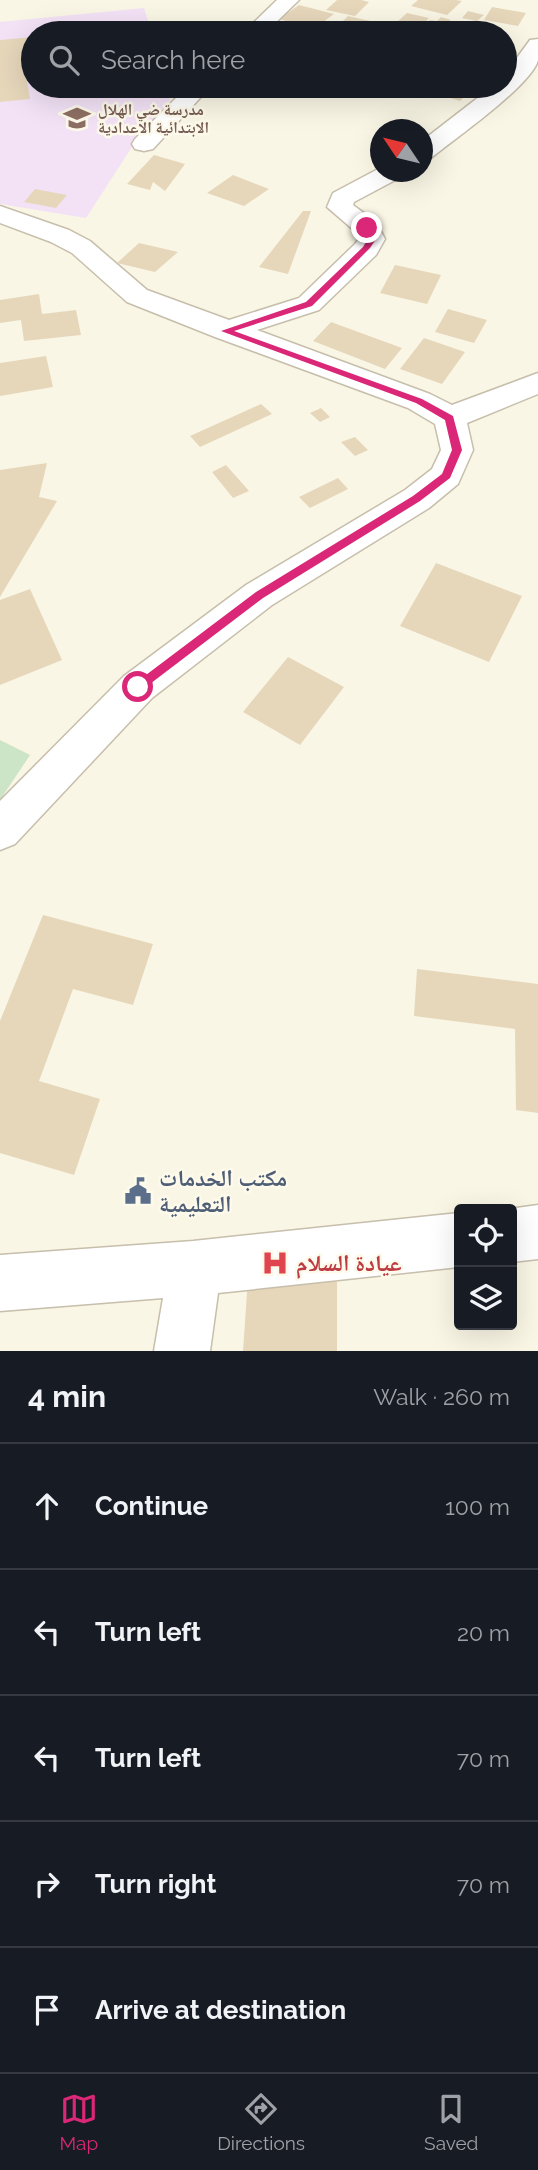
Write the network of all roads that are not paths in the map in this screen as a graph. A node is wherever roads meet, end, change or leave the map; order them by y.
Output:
1 (289, 0) edge
2 (267, 21) edge
3 (538, 45) edge
4 (517, 73) edge
5 (188, 98) edge
6 (490, 98) edge
7 (144, 144) dead end
8 (433, 144) edge
9 (373, 182) edge
10 (0, 214) edge
11 (225, 331) junction
12 (538, 383) edge
13 (450, 418) junction
14 (0, 830) edge
15 (538, 1232) edge
16 (517, 1234) edge
17 (454, 1241) edge
18 (193, 1268) junction
19 (0, 1283) edge
20 (182, 1351) edge

1 - 2 street
3 - 4 street
5 - 7 street
6 - 8 street
9 - 11 street
10 - 11 street
11 - 13 street
12 - 13 street
13 - 14 street
15 - 16 street
17 - 18 street
18 - 19 street
18 - 20 street

